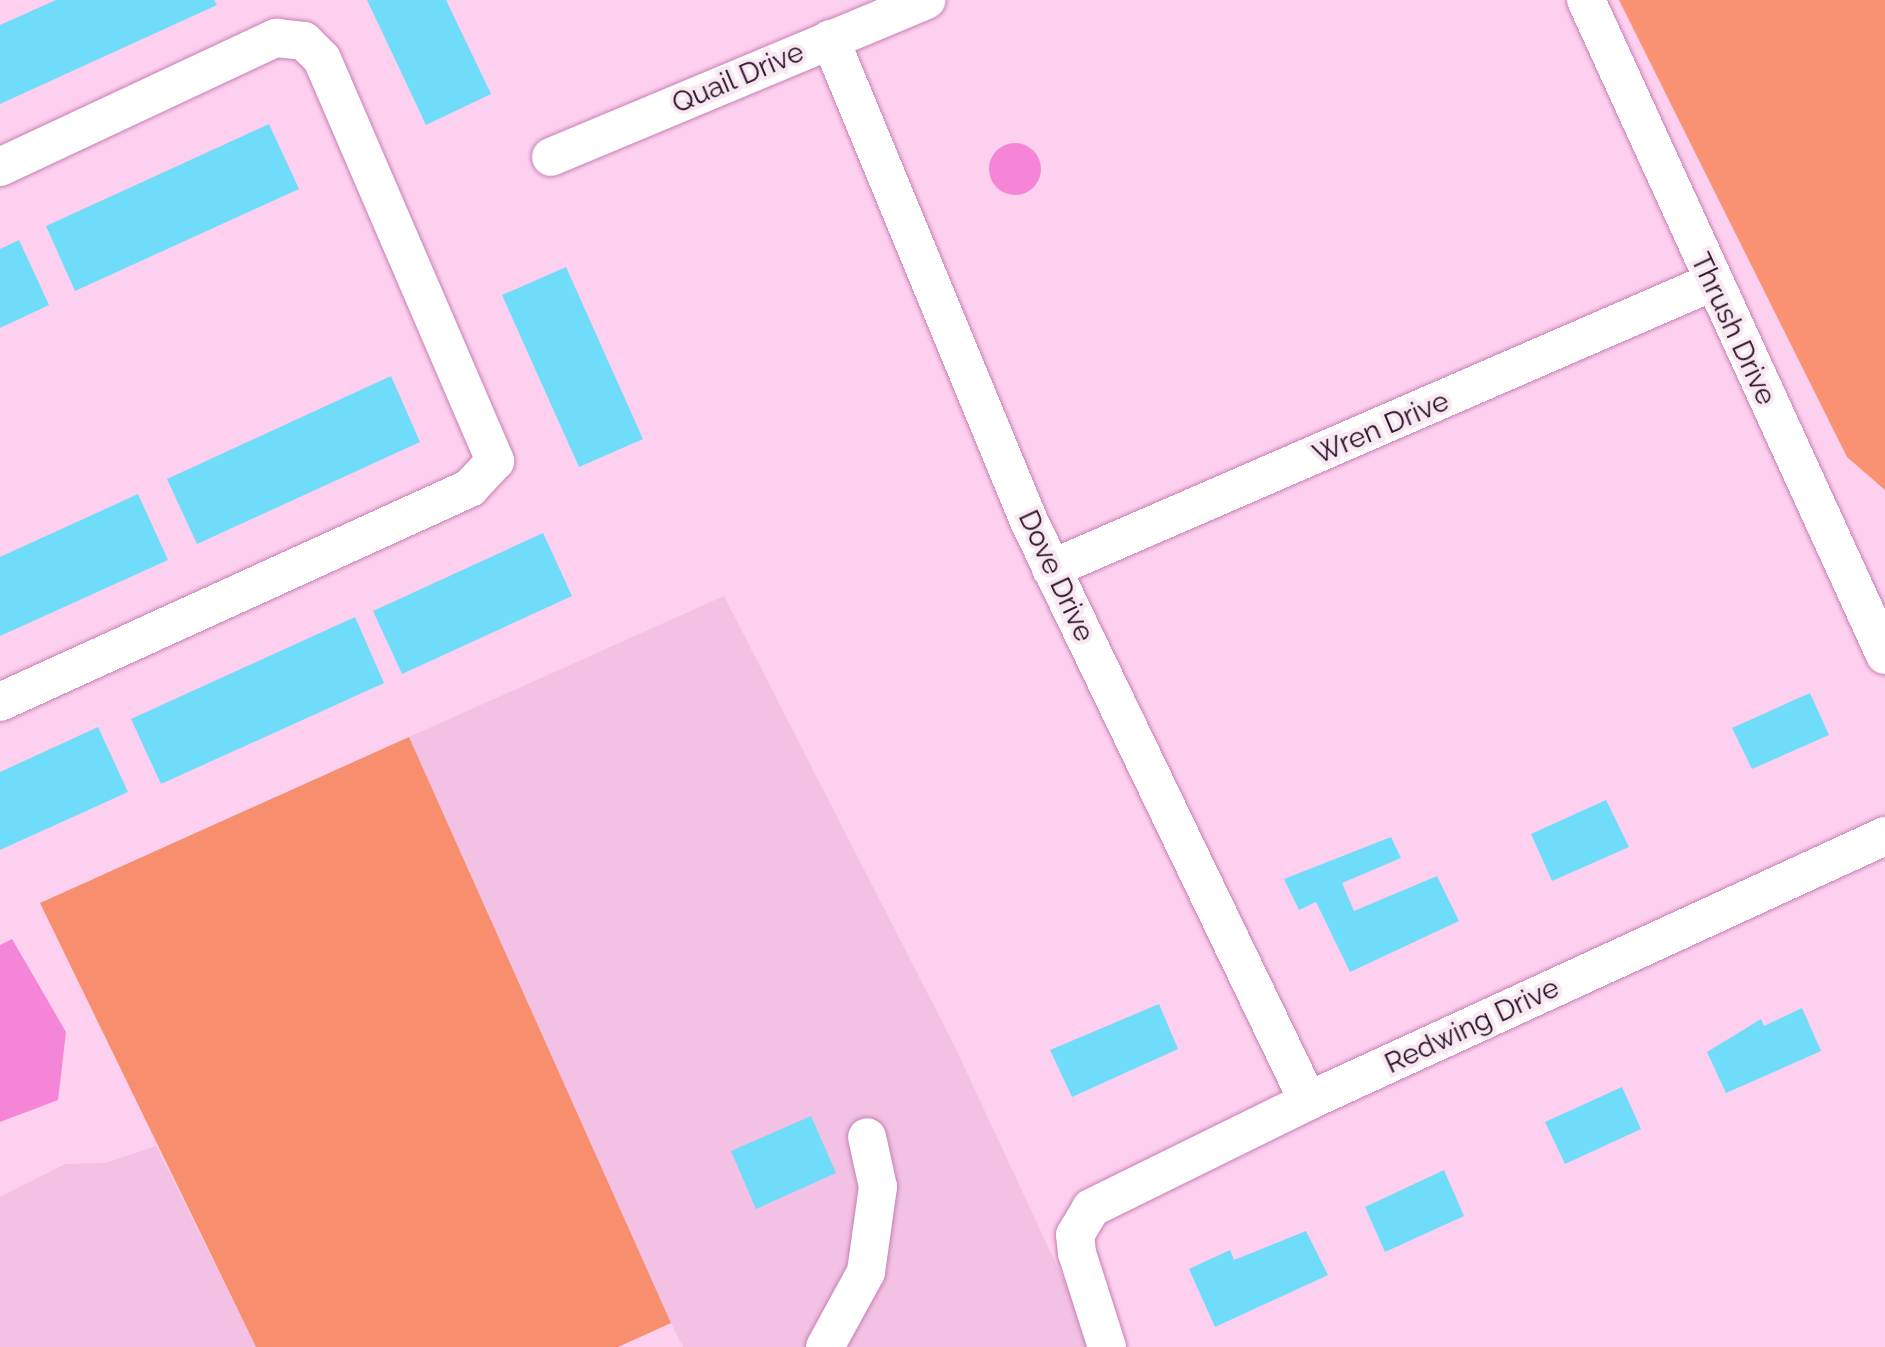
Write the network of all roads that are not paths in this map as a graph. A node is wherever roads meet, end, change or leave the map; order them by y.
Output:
1 (926, 0) edge
2 (1586, 0) edge
3 (830, 39) junction
4 (551, 157) dead end
5 (0, 167) edge
6 (1710, 283) junction
7 (1051, 568) junction
8 (1885, 655) edge
9 (0, 702) edge
10 (1885, 836) edge
11 (1308, 1101) junction
12 (867, 1137) dead end
13 (824, 1347) edge
14 (1107, 1347) edge

1 - 3 street, Quail Drive
2 - 6 street, Thrush Drive
3 - 4 street, Quail Drive
3 - 7 street, Dove Drive
5 - 9 street
6 - 7 street, Wren Drive
6 - 8 street, Thrush Drive
7 - 11 street, Dove Drive
10 - 11 street, Redwing Drive
11 - 14 street, Redwing Drive
12 - 13 street

